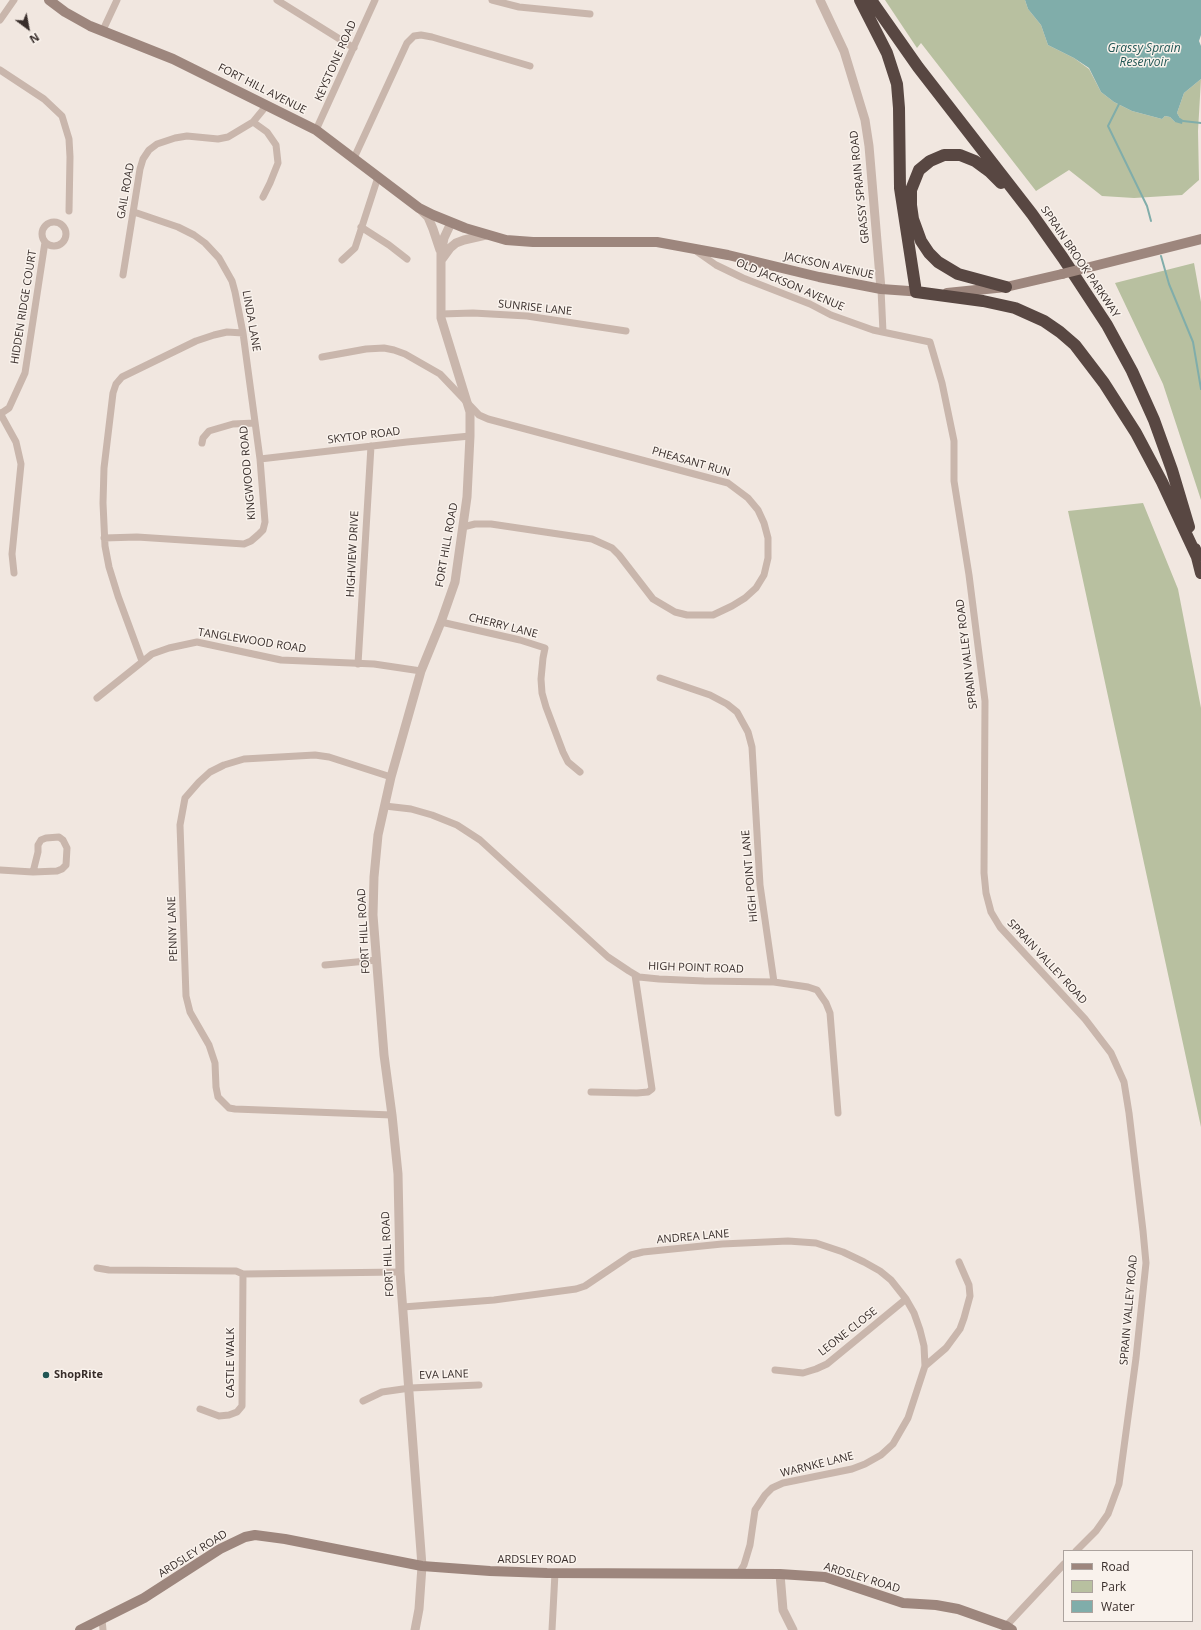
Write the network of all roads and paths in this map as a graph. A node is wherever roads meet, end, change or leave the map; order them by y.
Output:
1 (14, 0) edge
2 (48, 0) edge
3 (117, 0) edge
4 (277, 0) edge
5 (375, 0) edge
6 (492, 0) edge
7 (820, 0) edge
8 (860, 0) edge
9 (871, 0) edge
10 (590, 14) dead end
11 (0, 20) edge
12 (103, 30) junction
13 (354, 48) junction
14 (530, 66) dead end
15 (0, 70) edge
16 (267, 105) junction
17 (253, 122) junction
18 (316, 130) junction
19 (354, 158) junction
20 (378, 178) junction
21 (263, 196) dead end
22 (419, 208) junction
23 (69, 211) dead end
24 (134, 212) junction
25 (1032, 214) junction
26 (451, 223) junction
27 (361, 227) junction
28 (486, 235) junction
29 (1201, 239) edge
30 (45, 242) dead end
31 (693, 248) junction
32 (442, 257) junction
33 (407, 259) dead end
34 (342, 260) dead end
35 (123, 275) dead end
36 (1006, 287) junction
37 (881, 289) junction
38 (916, 292) junction
39 (441, 314) junction
40 (626, 331) dead end
41 (883, 332) junction
42 (243, 333) junction
43 (322, 358) dead end
44 (248, 370) joint
45 (467, 403) junction
46 (0, 414) edge
47 (255, 423) junction
48 (470, 436) junction
49 (202, 443) dead end
50 (371, 446) junction
51 (260, 459) junction
52 (463, 527) junction
53 (104, 538) junction
54 (1197, 557) junction
55 (14, 573) dead end
56 (1201, 573) edge
57 (441, 622) junction
58 (142, 661) junction
59 (358, 664) junction
60 (420, 671) junction
61 (660, 678) dead end
62 (97, 698) dead end
63 (580, 772) dead end
64 (391, 776) junction
65 (385, 806) junction
66 (0, 870) edge
67 (33, 872) junction
68 (377, 960) junction
69 (325, 965) dead end
70 (636, 975) junction
71 (774, 982) junction
72 (591, 1092) dead end
73 (838, 1113) dead end
74 (392, 1114) junction
75 (958, 1262) dead end
76 (97, 1268) dead end
77 (400, 1272) junction
78 (243, 1274) junction
79 (906, 1299) junction
80 (404, 1307) junction
81 (925, 1366) junction
82 (775, 1370) dead end
83 (479, 1385) dead end
84 (410, 1388) junction
85 (363, 1401) dead end
86 (200, 1409) dead end
87 (1077, 1550) edge
88 (1063, 1565) edge
89 (422, 1566) junction
90 (555, 1573) junction
91 (739, 1573) junction
92 (780, 1574) junction
93 (102, 1619) junction
94 (1009, 1628) edge
95 (80, 1630) edge
96 (103, 1630) edge
97 (415, 1630) edge
98 (552, 1630) edge
99 (792, 1630) edge

1 - 11 street
2 - 12 main road, FORT HILL AVENUE
3 - 12 street
4 - 13 street
5 - 13 street, KEYSTONE ROAD
6 - 10 street
7 - 37 street, GRASSY SPRAIN ROAD
8 - 38 highway
9 - 25 highway, SPRAIN BROOK PARKWAY
12 - 16 main road, FORT HILL AVENUE
13 - 18 street, KEYSTONE ROAD
14 - 19 street
15 - 23 street
16 - 17 street, GAIL ROAD
16 - 18 main road, FORT HILL AVENUE
17 - 21 street
17 - 24 street, GAIL ROAD
18 - 19 main road, FORT HILL AVENUE
19 - 20 main road, FORT HILL AVENUE
20 - 22 main road, FORT HILL AVENUE
20 - 27 street
22 - 26 main road, FORT HILL AVENUE
22 - 32 street
24 - 35 street, GAIL ROAD
24 - 42 street, LINDA LANE
25 - 36 highway
25 - 54 highway, SPRAIN BROOK PARKWAY
26 - 28 main road, JACKSON AVENUE
26 - 32 street, FORT HILL ROAD
27 - 33 street
27 - 34 street
28 - 31 main road, JACKSON AVENUE
28 - 32 street
29 - 36 main road, JACKSON AVENUE, bridge
30 - 46 street, HIDDEN RIDGE COURT
31 - 37 main road, JACKSON AVENUE
31 - 41 street, OLD JACKSON AVENUE
32 - 39 street, FORT HILL ROAD
36 - 38 main road, JACKSON AVENUE
37 - 38 main road, JACKSON AVENUE
37 - 41 street, GRASSY SPRAIN ROAD
38 - 54 highway
39 - 40 street, SUNRISE LANE
39 - 45 street, FORT HILL ROAD
41 - 87 street, SPRAIN VALLEY ROAD
42 - 44 street, LINDA LANE
42 - 53 street
43 - 45 street, PHEASANT RUN
44 - 47 street, KINGWOOD ROAD
45 - 48 street, FORT HILL ROAD
45 - 52 street, PHEASANT RUN
46 - 55 street
47 - 49 street
47 - 51 street, KINGWOOD ROAD
48 - 50 street, SKYTOP ROAD
48 - 52 street, FORT HILL ROAD
50 - 51 street, SKYTOP ROAD
50 - 59 street, HIGHVIEW DRIVE
51 - 53 street, KINGWOOD ROAD
52 - 57 street, FORT HILL ROAD
53 - 58 street
54 - 56 highway, SPRAIN BROOK PARKWAY
57 - 60 street, FORT HILL ROAD
57 - 63 street, CHERRY LANE
58 - 59 street, TANGLEWOOD ROAD
58 - 62 street, TANGLEWOOD ROAD
59 - 60 street, TANGLEWOOD ROAD
60 - 64 street, FORT HILL ROAD
61 - 71 street, HIGH POINT LANE
64 - 65 street, FORT HILL ROAD
64 - 74 street, PENNY LANE
65 - 68 street, FORT HILL ROAD
65 - 70 street, HIGH POINT ROAD
66 - 67 street
67 - 67 street
68 - 69 street
68 - 74 street, FORT HILL ROAD
70 - 71 street, HIGH POINT ROAD
70 - 72 street
71 - 73 street, HIGH POINT ROAD
74 - 77 street, FORT HILL ROAD
75 - 81 street
76 - 78 street
77 - 78 street
77 - 80 street, FORT HILL ROAD
78 - 86 street, CASTLE WALK
79 - 80 street, ANDREA LANE
79 - 81 street, ANDREA LANE
79 - 82 street, LEONE CLOSE
80 - 84 street, FORT HILL ROAD
81 - 91 street, WARNKE LANE
83 - 84 street, EVA LANE
84 - 85 street, EVA LANE
84 - 89 street, FORT HILL ROAD
88 - 94 street
89 - 90 main road, ARDSLEY ROAD
89 - 93 main road, ARDSLEY ROAD
89 - 97 street, FORT HILL ROAD
90 - 91 main road, ARDSLEY ROAD
90 - 98 street
91 - 92 main road, ARDSLEY ROAD
92 - 94 main road, ARDSLEY ROAD
92 - 99 street
93 - 95 main road, ARDSLEY ROAD
93 - 96 street

